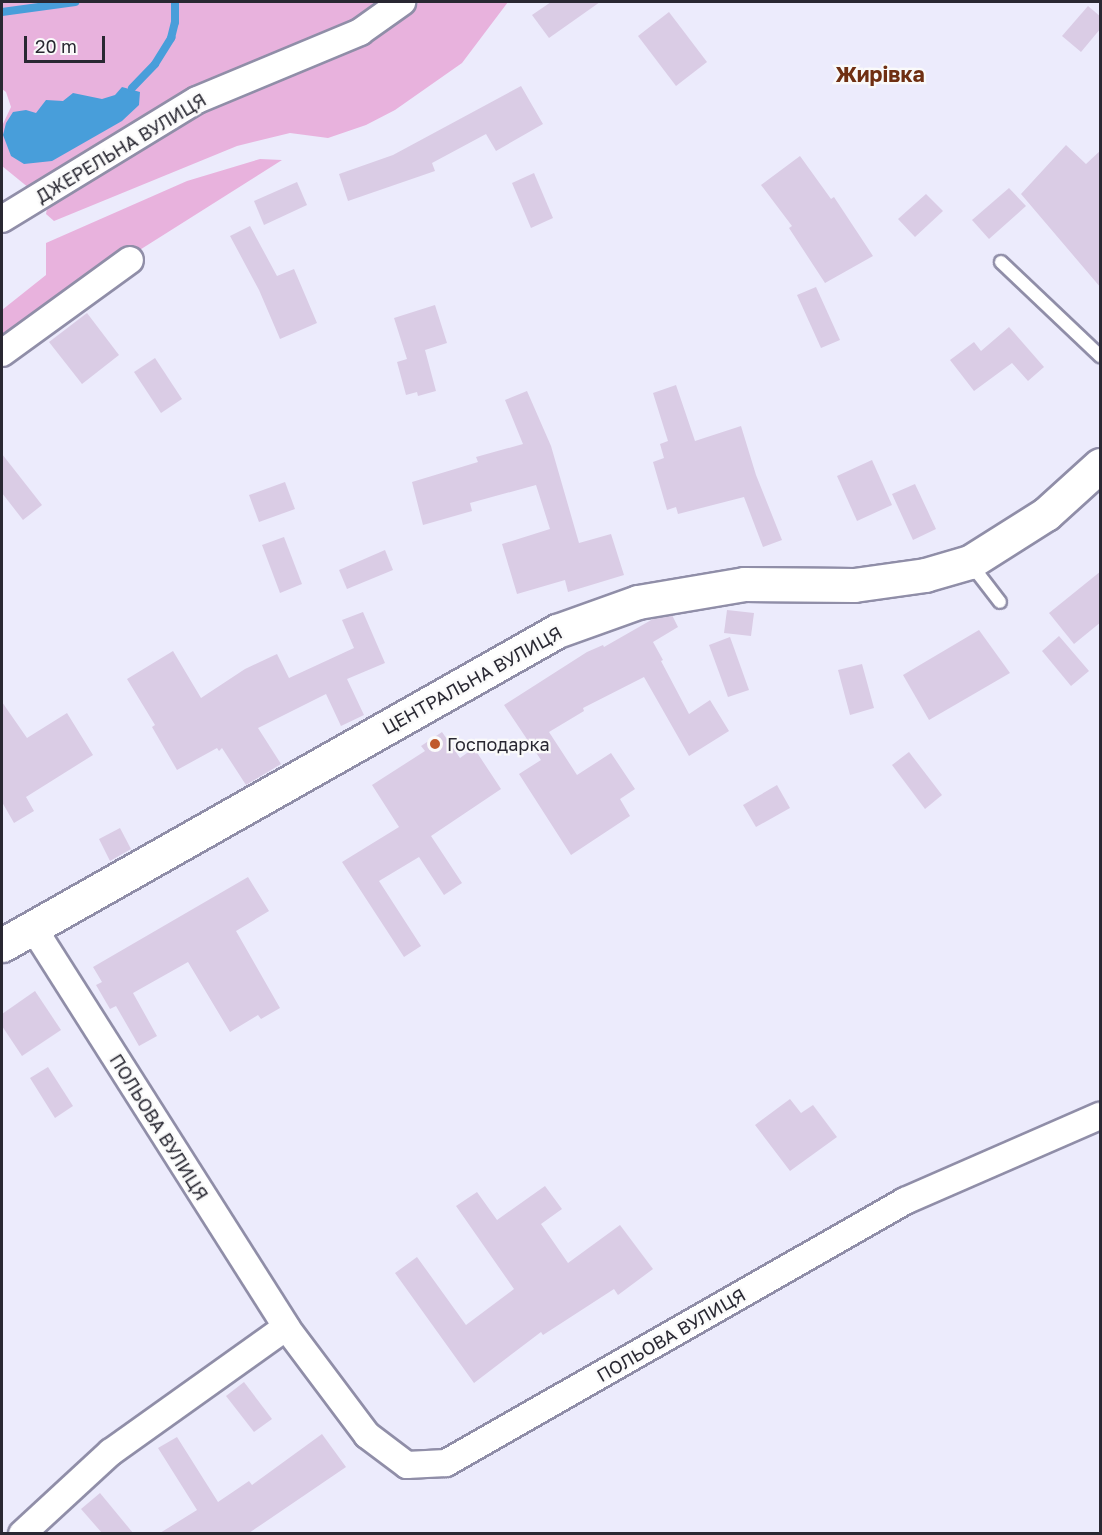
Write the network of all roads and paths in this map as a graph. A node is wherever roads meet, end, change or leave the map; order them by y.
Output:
1 (402, 2) edge
2 (2, 219) edge
3 (130, 260) dead end
4 (1001, 262) dead end
5 (2, 352) edge
6 (1101, 356) edge
7 (1101, 465) edge
8 (970, 562) junction
9 (1000, 602) dead end
10 (33, 926) junction
11 (2, 945) edge
12 (1101, 1116) edge
13 (286, 1328) junction
14 (22, 1533) edge

1 - 2 street, ДЖЕРЕЛЬНА ВУЛИЦЯ
3 - 5 street
4 - 6 lane
7 - 8 street, ЦЕНТРАЛЬНА ВУЛИЦЯ
8 - 9 lane
8 - 10 street, ЦЕНТРАЛЬНА ВУЛИЦЯ
10 - 11 street, ЦЕНТРАЛЬНА ВУЛИЦЯ
10 - 13 street, ПОЛЬОВА ВУЛИЦЯ
12 - 13 street, ПОЛЬОВА ВУЛИЦЯ
13 - 14 street

